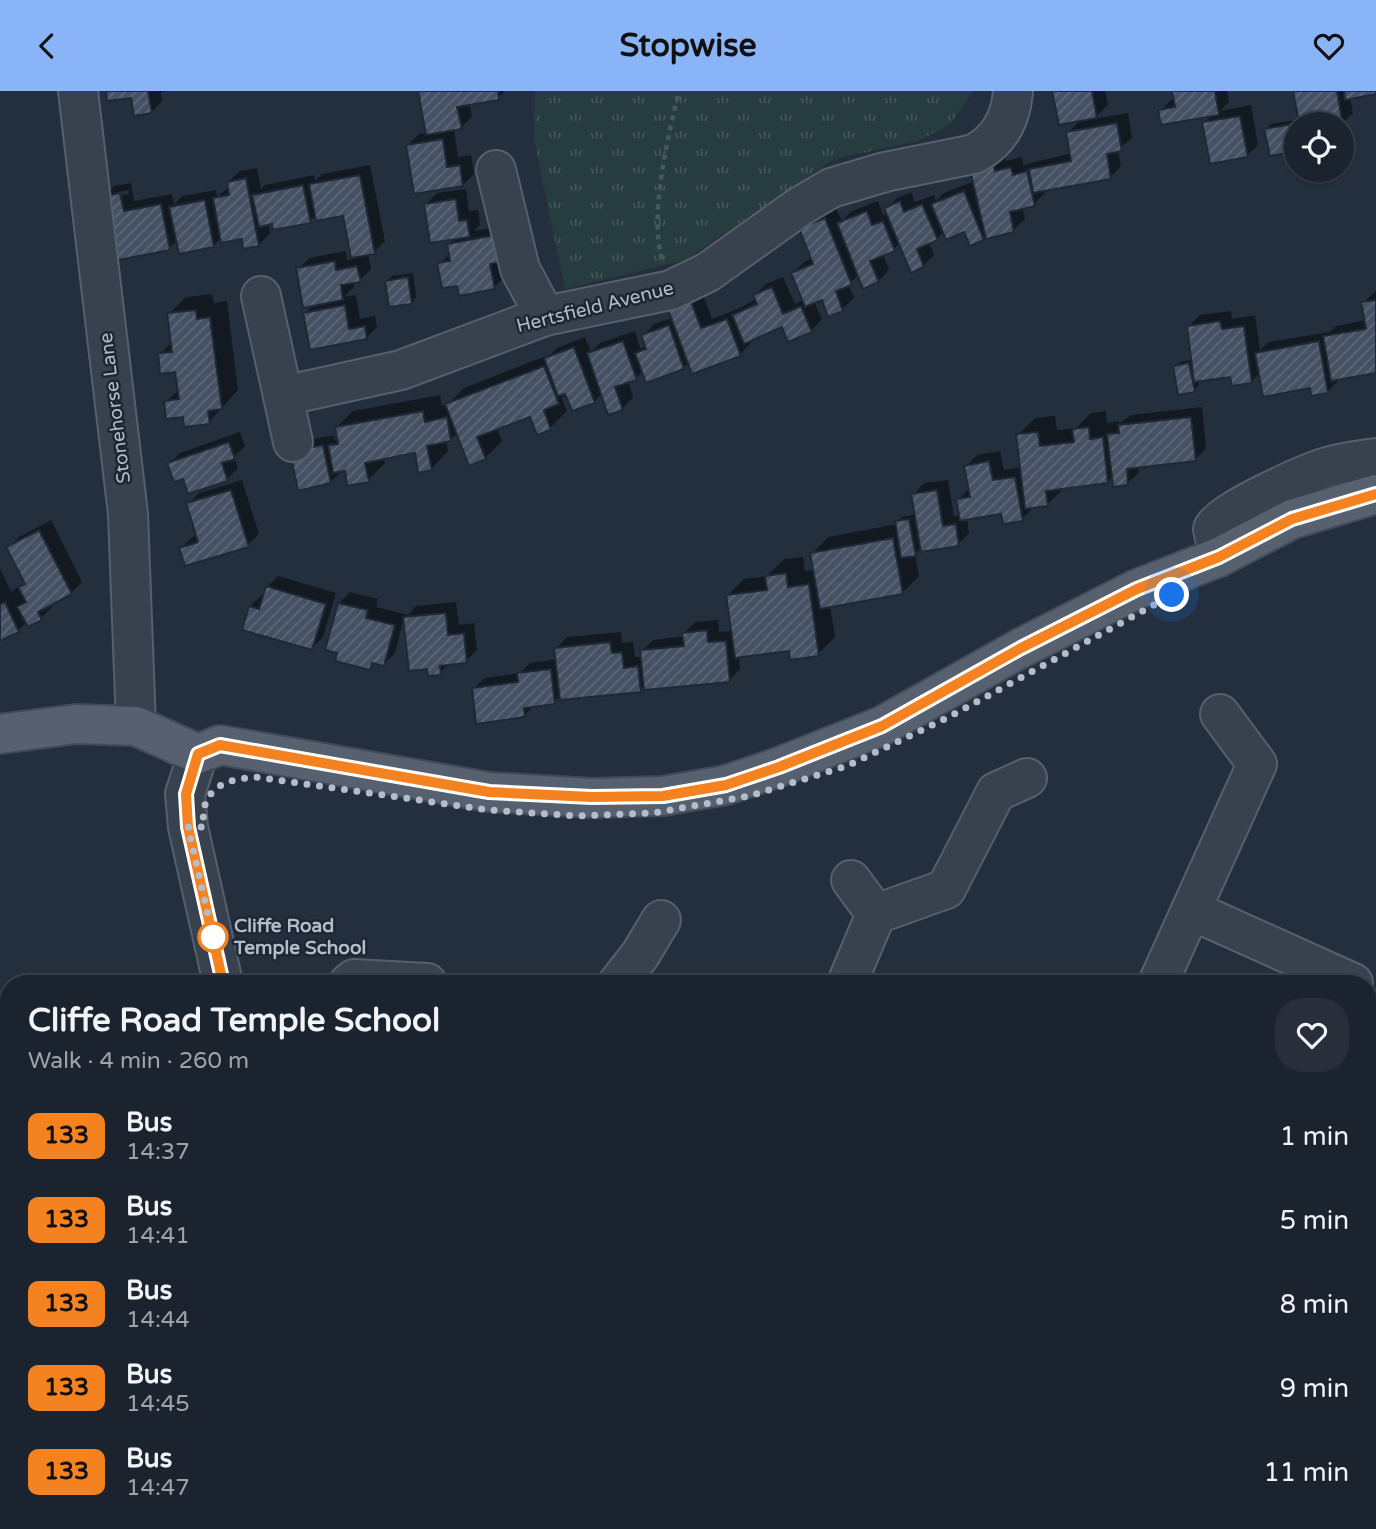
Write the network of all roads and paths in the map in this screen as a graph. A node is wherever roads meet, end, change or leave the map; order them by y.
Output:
1 (78, 91) edge
2 (678, 91) edge
3 (1013, 91) edge
4 (496, 170) dead end
5 (671, 290) junction
6 (261, 296) dead end
7 (545, 316) junction
8 (283, 396) junction
9 (293, 442) dead end
10 (1376, 458) edge
11 (1376, 494) edge
12 (1219, 557) junction
13 (1220, 714) dead end
14 (136, 726) junction
15 (0, 734) edge
16 (198, 754) junction
17 (1027, 779) dead end
18 (851, 880) dead end
19 (1191, 910) junction
20 (876, 914) junction
21 (662, 920) dead end
22 (221, 975) edge
23 (624, 975) edge
24 (850, 975) edge
25 (1162, 975) edge
26 (1335, 975) edge

1 - 14 street, Stonehorse Lane
2 - 5 path
3 - 5 street, Hertsfield Avenue
4 - 7 street
5 - 7 street, Hertsfield Avenue
6 - 8 street
7 - 8 street, Hertsfield Avenue
8 - 9 street
10 - 12 street
11 - 12 main road
12 - 16 main road
13 - 19 street
14 - 15 main road
14 - 16 main road
16 - 22 street
17 - 20 street
18 - 20 street
19 - 25 street
19 - 26 street
20 - 24 street
21 - 23 street

